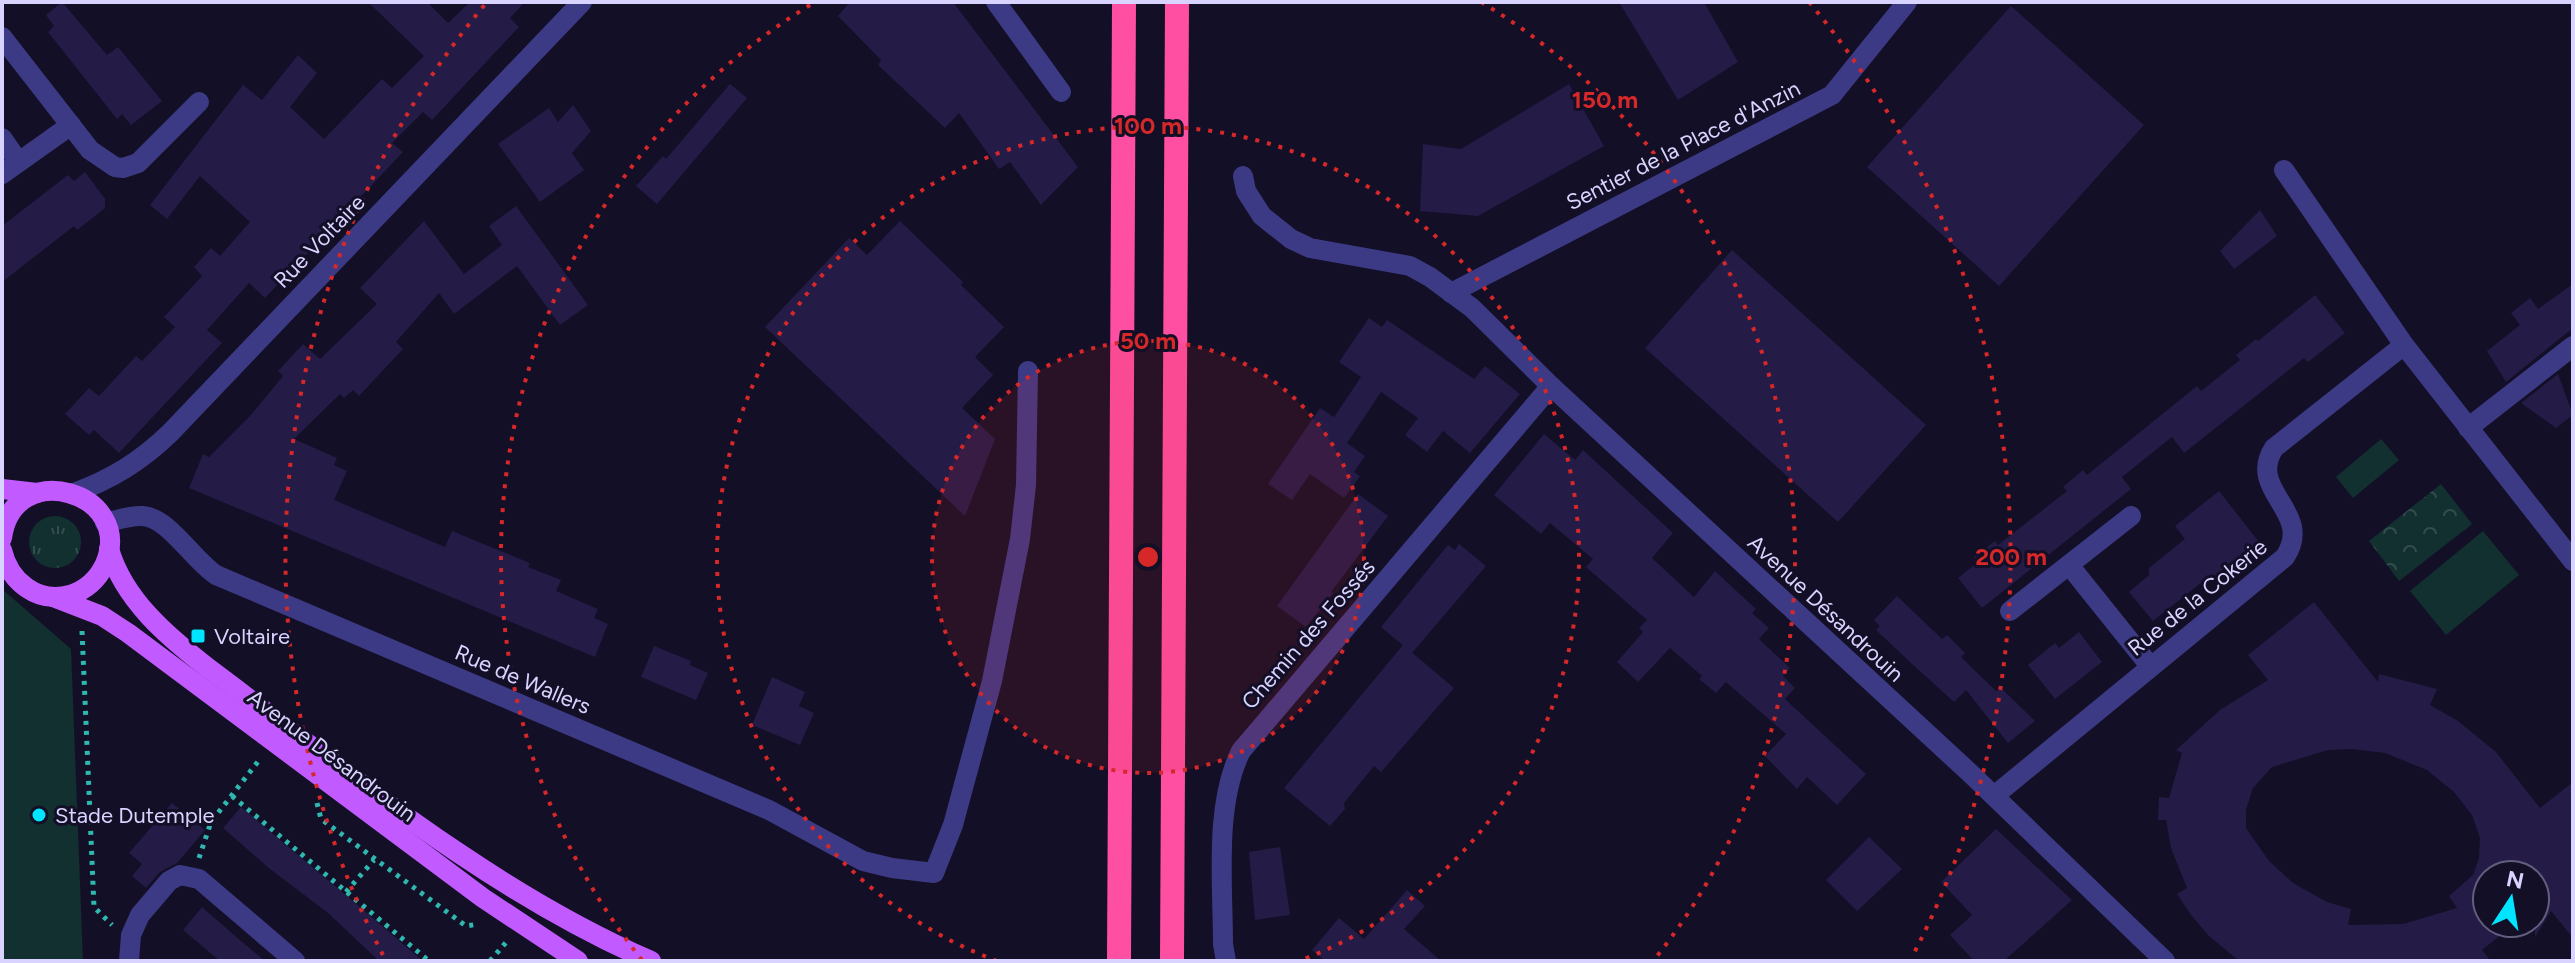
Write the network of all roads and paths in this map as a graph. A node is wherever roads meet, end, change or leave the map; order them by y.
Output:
1 (582, 2) edge
2 (996, 2) edge
3 (1124, 2) edge
4 (1177, 2) edge
5 (1907, 2) edge
6 (4, 45) edge
7 (1061, 92) dead end
8 (199, 102) dead end
9 (71, 125) junction
10 (2, 138) edge
11 (10, 168) edge
12 (2284, 170) dead end
13 (1243, 176) dead end
14 (1451, 293) junction
15 (2404, 345) junction
16 (2573, 346) edge
17 (1028, 371) dead end
18 (1551, 386) junction
19 (2468, 428) junction
20 (2, 489) edge
21 (37, 493) junction
22 (74, 493) junction
23 (2131, 516) dead end
24 (105, 523) junction
25 (2, 538) edge
26 (109, 549) junction
27 (2, 550) edge
28 (2573, 561) edge
29 (2069, 565) junction
30 (53, 597) junction
31 (2010, 611) dead end
32 (81, 625) dead end
33 (2150, 666) junction
34 (264, 755) dead end
35 (311, 791) dead end
36 (232, 796) junction
37 (1994, 796) junction
38 (374, 860) junction
39 (193, 876) junction
40 (346, 892) junction
41 (490, 929) dead end
42 (499, 934) dead end
43 (508, 940) junction
44 (517, 947) dead end
45 (130, 952) edge
46 (643, 960) edge
47 (295, 961) edge
48 (429, 961) edge
49 (490, 961) edge
50 (578, 961) edge
51 (1119, 961) edge
52 (1172, 961) edge
53 (1226, 961) edge
54 (2165, 961) edge

1 - 22 street, Rue Voltaire
2 - 7 street
3 - 51 highway
4 - 52 highway
5 - 14 street, Sentier de la Place d'Anzin
6 - 9 street
8 - 9 street
9 - 11 street
10 - 11 street
12 - 15 street
13 - 14 street, Avenue Désandrouin
14 - 18 street, Avenue Désandrouin
15 - 19 street
15 - 33 street, Rue de la Cokerie
16 - 19 street
17 - 24 street, Rue de Wallers
18 - 37 street, Avenue Désandrouin
18 - 53 street, Chemin des Fossés
19 - 28 street
20 - 21 main road
21 - 22 main road
21 - 25 main road
22 - 24 main road
23 - 29 street
24 - 26 main road, Avenue Désandrouin
26 - 30 main road
26 - 46 main road, Avenue Désandrouin
27 - 30 main road, Avenue Désandrouin
29 - 31 street
29 - 33 street
30 - 50 main road, Avenue Désandrouin
32 - 45 path
33 - 37 street, Rue de la Cokerie
34 - 36 path
35 - 38 path
36 - 39 path
36 - 40 path
37 - 54 street, Avenue Désandrouin
38 - 40 path
38 - 41 path
39 - 45 street
39 - 47 street
40 - 48 path
42 - 43 path
43 - 44 path
43 - 49 path

